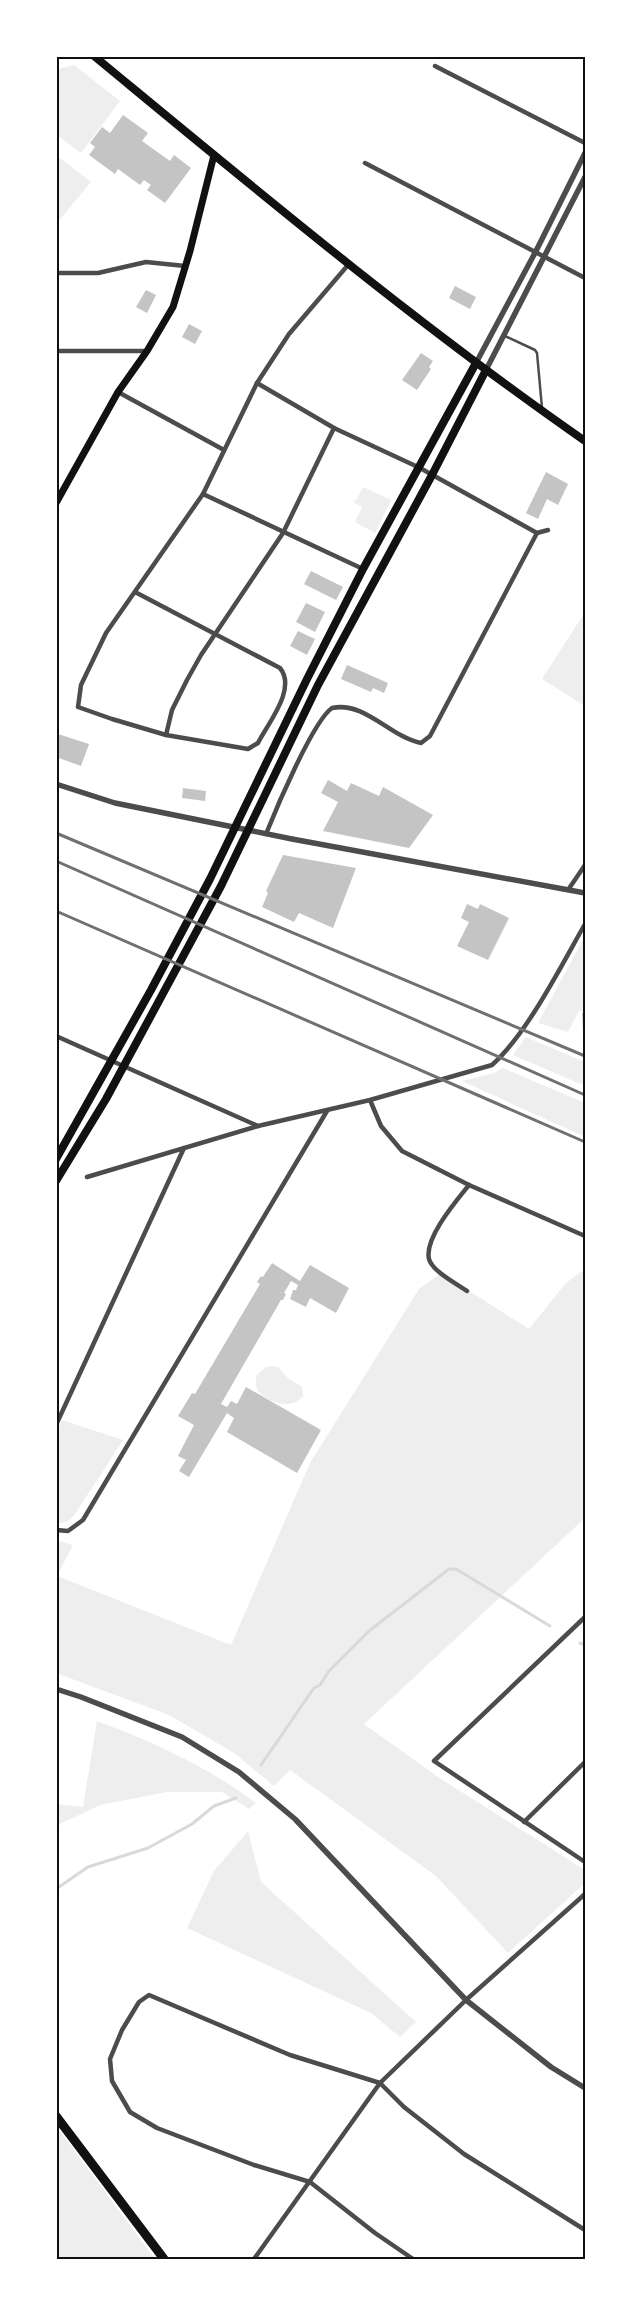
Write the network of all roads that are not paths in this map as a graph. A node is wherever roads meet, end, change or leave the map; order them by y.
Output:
1 (94, 56) edge
2 (435, 66) dead end
3 (585, 143) edge
4 (585, 153) edge
5 (214, 156) junction
6 (365, 163) dead end
7 (585, 177) edge
8 (536, 251) junction
9 (545, 256) junction
10 (348, 265) junction
11 (186, 266) junction
12 (56, 273) edge
13 (585, 278) edge
14 (504, 336) junction
15 (56, 351) edge
16 (147, 351) junction
17 (476, 363) junction
18 (486, 370) junction
19 (258, 383) junction
20 (118, 392) junction
21 (542, 412) junction
22 (334, 428) junction
23 (585, 441) edge
24 (224, 450) junction
25 (420, 468) junction
26 (432, 475) junction
27 (203, 494) junction
28 (56, 503) edge
29 (548, 530) dead end
30 (283, 533) junction
31 (537, 533) junction
32 (363, 569) junction
33 (135, 592) junction
34 (216, 636) junction
35 (166, 735) junction
36 (56, 784) edge
37 (266, 834) junction
38 (585, 865) edge
39 (568, 890) junction
40 (585, 893) edge
41 (585, 924) edge
42 (56, 1036) edge
43 (370, 1100) junction
44 (327, 1111) junction
45 (258, 1126) junction
46 (184, 1148) junction
47 (56, 1159) edge
48 (87, 1177) dead end
49 (56, 1181) edge
50 (469, 1184) junction
51 (585, 1236) edge
52 (467, 1291) dead end
53 (56, 1425) edge
54 (56, 1530) edge
55 (585, 1617) edge
56 (56, 1689) edge
57 (585, 1762) edge
58 (524, 1822) junction
59 (585, 1862) edge
60 (585, 1894) edge
61 (466, 2000) junction
62 (380, 2083) junction
63 (585, 2088) edge
64 (56, 2116) edge
65 (310, 2182) junction
66 (585, 2230) edge
67 (164, 2259) edge
68 (254, 2259) edge
69 (413, 2259) edge

1 - 5 main road
2 - 3 street
4 - 8 street
5 - 10 main road
5 - 11 main road
6 - 8 street
7 - 9 street
8 - 9 street
8 - 17 street
9 - 13 street
9 - 14 street
10 - 17 main road
10 - 19 street
11 - 12 street
11 - 16 main road
14 - 18 street
14 - 21 lane
15 - 16 street
16 - 20 main road
17 - 18 main road
17 - 25 main road
18 - 21 main road
18 - 26 main road
19 - 22 street
19 - 24 street
20 - 24 street
20 - 28 main road
21 - 23 main road
22 - 25 street
22 - 30 street
24 - 27 street
25 - 26 street
25 - 32 main road
26 - 31 street
26 - 49 main road
27 - 30 street
27 - 33 street
29 - 31 street
30 - 32 street
30 - 34 street
31 - 37 street
32 - 47 main road
33 - 34 street
33 - 35 street
34 - 35 street
34 - 35 street
36 - 37 street
37 - 39 street
38 - 39 street
39 - 40 street
41 - 43 street
42 - 45 street
43 - 44 street
43 - 50 street
44 - 45 street
44 - 54 street
45 - 46 street
46 - 48 street
46 - 53 street
50 - 51 street
50 - 52 street
55 - 58 street
56 - 61 street
57 - 58 street
58 - 59 street
60 - 61 street
61 - 62 street
61 - 63 street
62 - 65 street
62 - 65 street
62 - 66 street
64 - 67 highway
65 - 68 street
65 - 69 street

